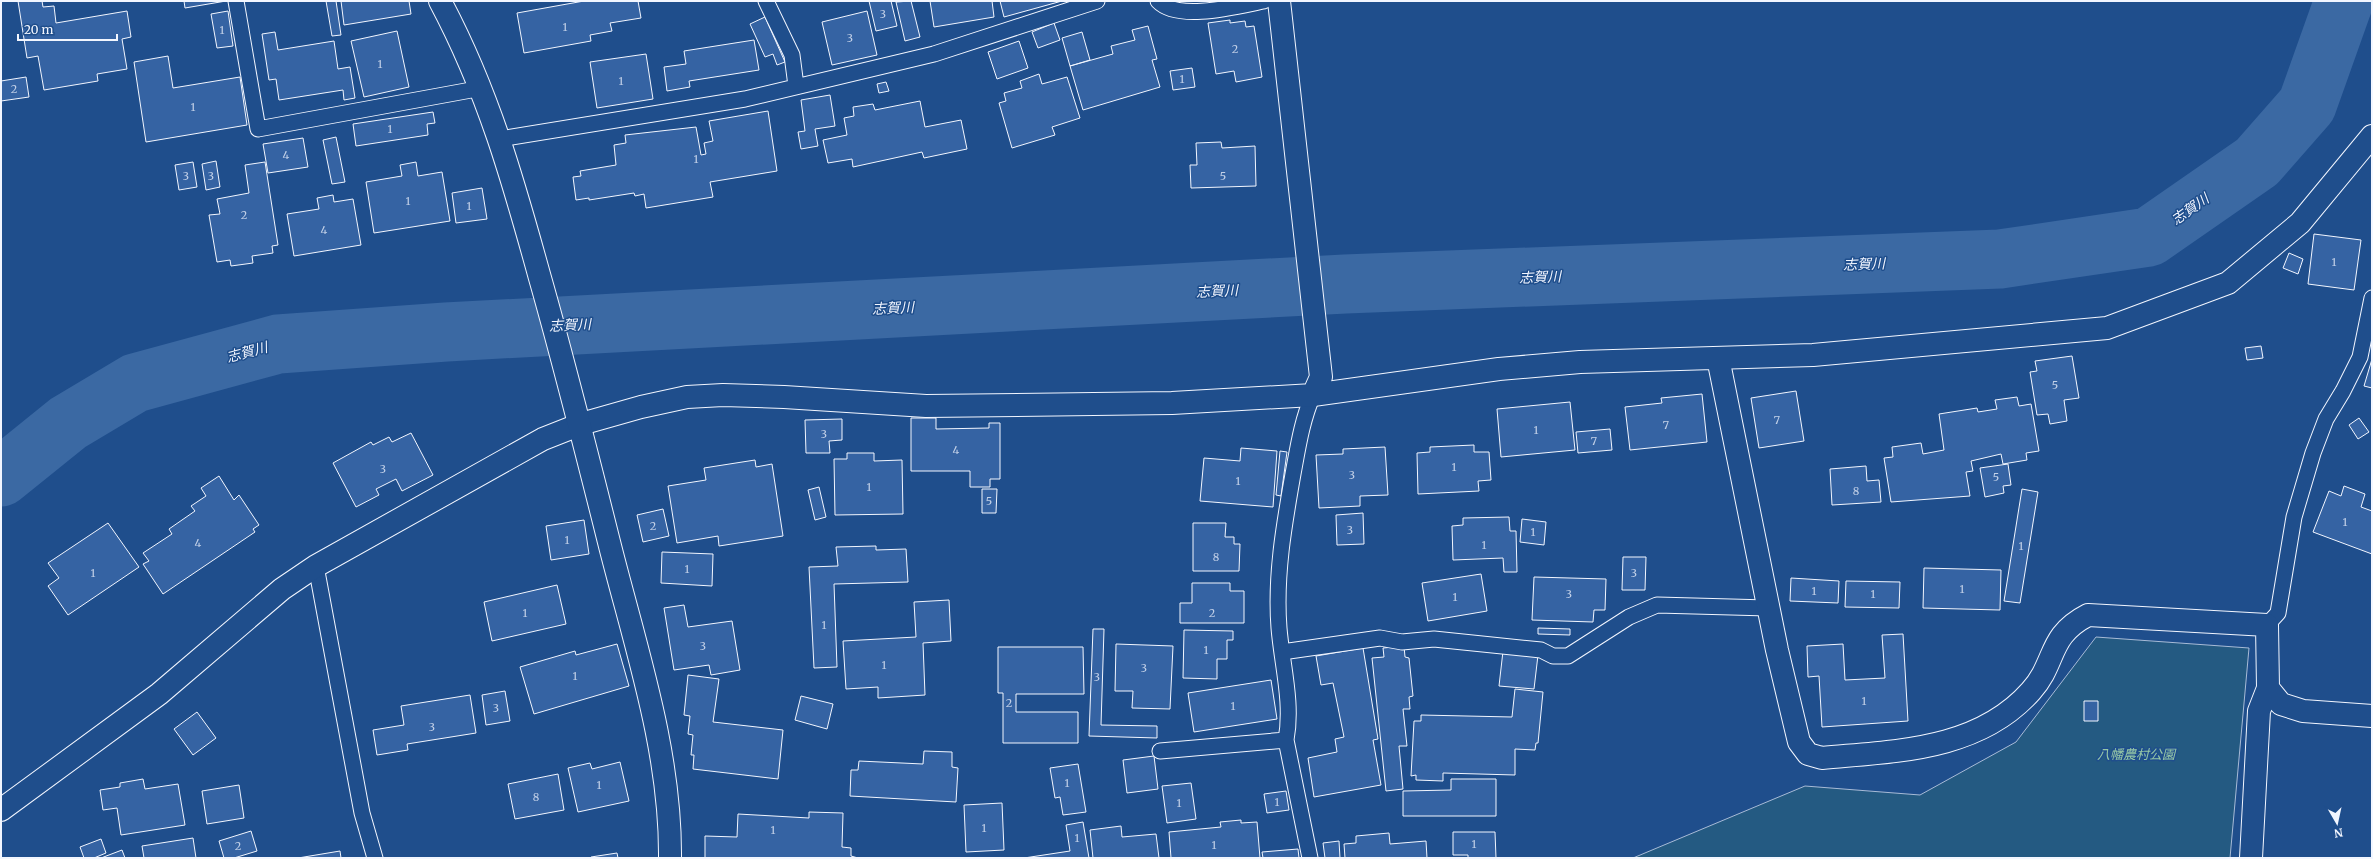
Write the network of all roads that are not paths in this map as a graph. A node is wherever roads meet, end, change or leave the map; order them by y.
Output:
1 (236, 1) edge
2 (440, 1) edge
3 (766, 1) edge
4 (1097, 1) edge
5 (1158, 1) edge
6 (1264, 1) edge
7 (1279, 1) edge
8 (796, 86) junction
9 (482, 88) junction
10 (2372, 136) edge
11 (500, 139) junction
12 (2372, 298) edge
13 (1718, 358) junction
14 (1317, 386) junction
15 (581, 424) junction
16 (316, 566) junction
17 (1768, 608) junction
18 (2267, 625) junction
19 (1282, 652) junction
20 (2268, 688) junction
21 (2372, 716) edge
22 (1286, 740) junction
23 (1160, 752) dead end
24 (1, 810) edge
25 (375, 858) edge
26 (670, 858) edge
27 (1310, 858) edge
28 (2250, 858) edge

1 - 9 lane
2 - 9 street
3 - 8 lane
4 - 8 lane
5 - 6 lane
7 - 14 street
8 - 11 lane
9 - 11 street
10 - 13 street
11 - 15 street
12 - 18 lane
13 - 14 street
13 - 17 street
14 - 15 street
14 - 19 lane
15 - 16 street
15 - 26 street
16 - 24 street
16 - 25 lane
17 - 18 street
17 - 19 lane
18 - 20 street
19 - 22 lane
20 - 21 street
20 - 28 street
22 - 23 lane
22 - 27 lane

